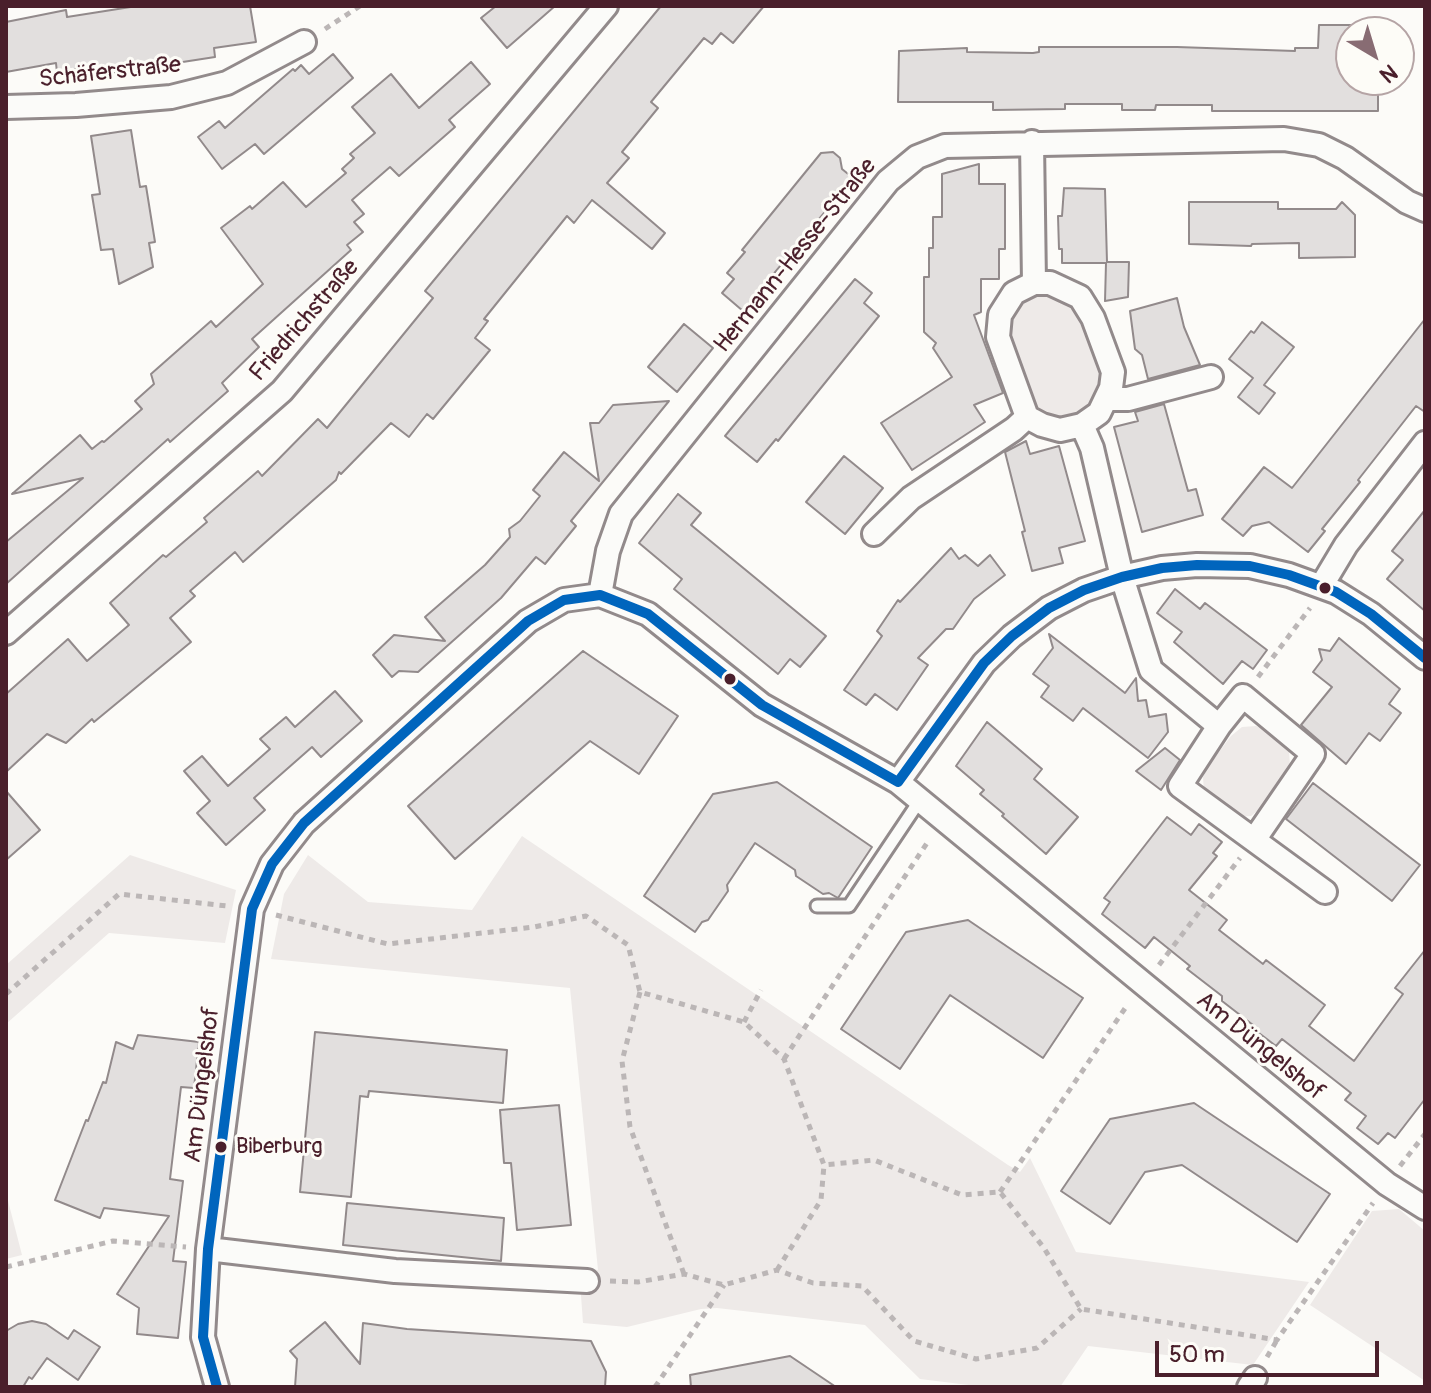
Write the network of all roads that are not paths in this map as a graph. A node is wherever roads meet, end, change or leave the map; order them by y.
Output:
1 (606, 6) edge
2 (304, 42) road end
3 (6, 107) edge
4 (1032, 142) junction
5 (1425, 210) edge
6 (1034, 283) junction
7 (1211, 377) dead end
8 (1107, 399) junction
9 (1027, 417) junction
10 (1082, 425) junction
11 (1425, 443) edge
12 (874, 534) dead end
13 (1122, 577) junction
14 (1322, 585) junction
15 (600, 595) junction
16 (6, 633) edge
17 (1425, 658) edge
18 (1219, 726) junction
19 (898, 782) junction
20 (920, 800) junction
21 (1254, 840) junction
22 (1325, 892) dead end
23 (817, 906) dead end
24 (1425, 1208) edge
25 (208, 1249) junction
26 (587, 1281) road end
27 (217, 1387) edge

1 - 16 street, Friedrichstraße
2 - 3 street, Schäferstraße
4 - 5 street, Hermann-Hesse-Straße
4 - 6 street
4 - 15 street, Hermann-Hesse-Straße
6 - 8 street
6 - 9 street
7 - 8 street
8 - 10 street
9 - 10 street
9 - 12 street
10 - 13 street
11 - 14 street
13 - 14 street
13 - 18 street
13 - 19 street
14 - 17 street
15 - 19 street, Am Düngelshof
15 - 25 street, Am Düngelshof
18 - 21 street
18 - 21 street
19 - 20 street, Am Düngelshof
20 - 23 lane
20 - 24 street, Am Düngelshof
21 - 22 street
25 - 26 street
25 - 27 street, Am Düngelshof

